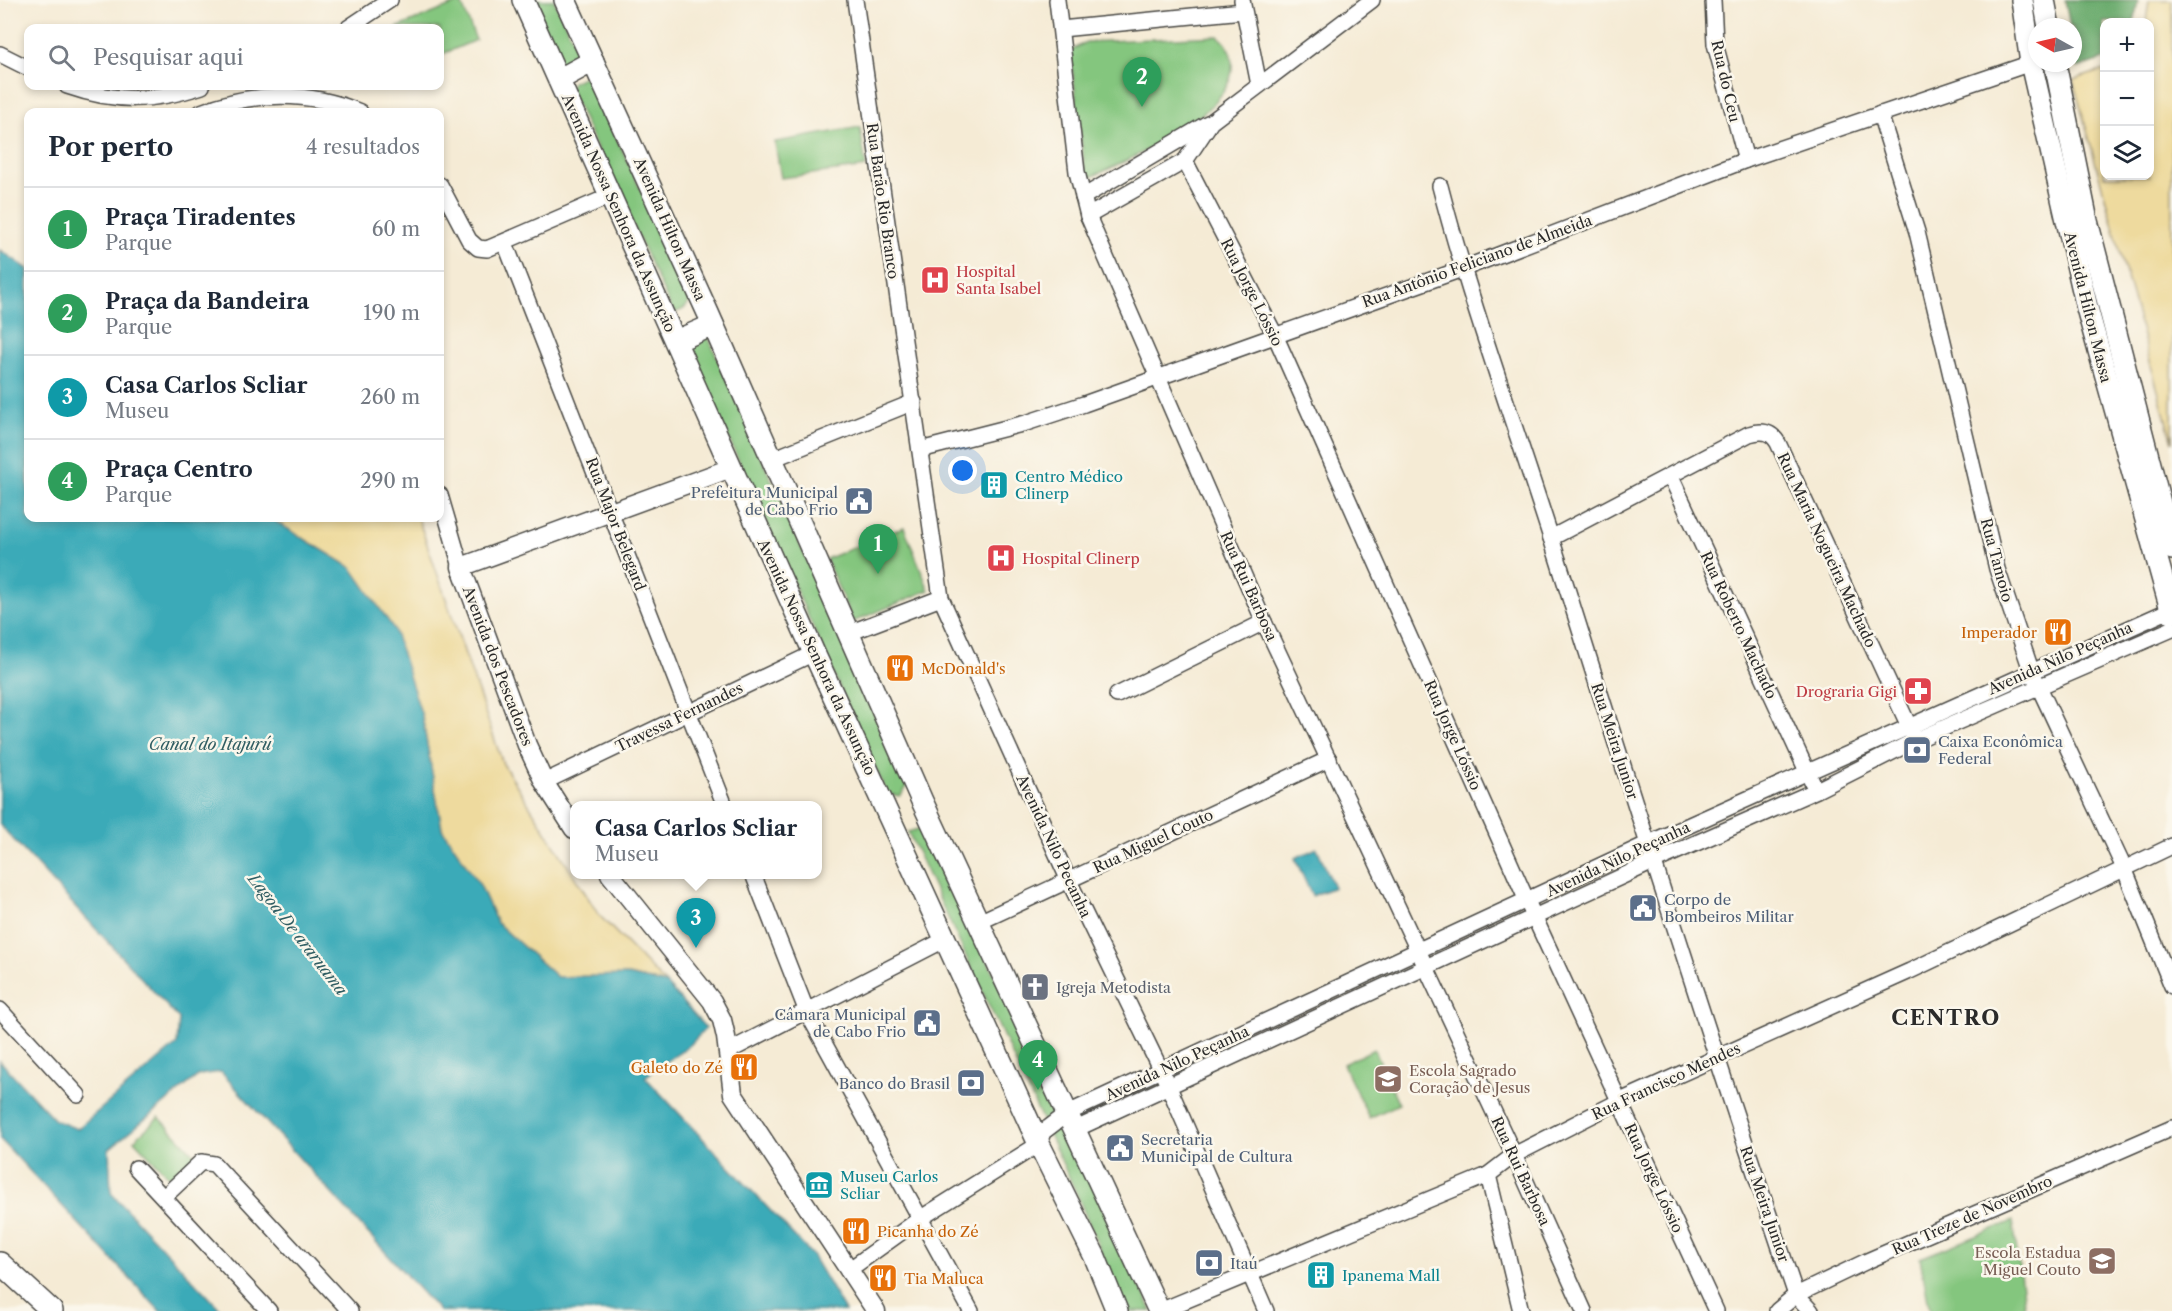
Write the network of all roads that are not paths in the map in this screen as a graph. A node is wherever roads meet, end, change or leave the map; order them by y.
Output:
1 (390, 0) edge
2 (523, 0) edge
3 (565, 0) edge
4 (855, 0) edge
5 (1057, 0) edge
6 (1372, 0) edge
7 (1713, 0) edge
8 (2022, 0) edge
9 (2044, 0) edge
10 (1242, 6) edge
11 (2047, 18) edge
12 (354, 24) edge
13 (1060, 29) junction
14 (2028, 42) edge
15 (0, 54) edge
16 (593, 61) junction
17 (2028, 64) edge
18 (24, 66) edge
19 (2034, 72) edge
20 (2056, 72) edge
21 (560, 79) junction
22 (1259, 85) junction
23 (80, 90) edge
24 (190, 90) edge
25 (216, 108) edge
26 (347, 108) edge
27 (1880, 114) junction
28 (1211, 122) junction
29 (1746, 160) junction
30 (1185, 161) junction
31 (1440, 186) dead end
32 (444, 193) edge
33 (610, 196) junction
34 (1083, 197) junction
35 (1088, 216) junction
36 (505, 243) junction
37 (2084, 251) junction
38 (1462, 269) junction
39 (713, 325) junction
40 (1275, 336) junction
41 (676, 341) junction
42 (1159, 377) junction
43 (914, 402) junction
44 (920, 450) junction
45 (770, 460) junction
46 (731, 468) junction
47 (1671, 477) junction
48 (444, 509) edge
49 (611, 512) junction
50 (1551, 538) junction
51 (2172, 549) edge
52 (461, 567) junction
53 (941, 598) junction
54 (2171, 617) edge
55 (1264, 622) junction
56 (849, 633) junction
57 (814, 653) junction
58 (2031, 670) junction
59 (2038, 688) junction
60 (1117, 694) dead end
61 (689, 712) junction
62 (1913, 734) junction
63 (1329, 759) junction
64 (1807, 773) junction
65 (544, 782) junction
66 (1817, 790) junction
67 (724, 801) edge
68 (922, 801) junction
69 (891, 818) junction
70 (570, 823) edge
71 (1647, 844) junction
72 (2172, 846) edge
73 (1653, 862) junction
74 (2124, 868) junction
75 (614, 879) edge
76 (755, 879) edge
77 (1070, 881) junction
78 (1527, 901) junction
79 (1534, 917) junction
80 (977, 923) junction
81 (946, 939) junction
82 (1418, 952) junction
83 (1424, 967) junction
84 (2172, 986) edge
85 (0, 1011) edge
86 (807, 1012) junction
87 (727, 1052) junction
88 (1715, 1057) junction
89 (1159, 1070) junction
90 (1168, 1085) junction
91 (78, 1095) dead end
92 (1618, 1102) junction
93 (1072, 1121) junction
94 (2172, 1128) edge
95 (1039, 1144) junction
96 (1514, 1155) junction
97 (136, 1168) dead end
98 (1488, 1175) junction
99 (164, 1197) junction
100 (921, 1218) junction
101 (1125, 1242) junction
102 (1095, 1257) junction
103 (0, 1263) edge
104 (850, 1269) junction
105 (1248, 1275) junction
106 (1796, 1295) junction
107 (52, 1311) edge
108 (269, 1311) edge
109 (350, 1311) edge
110 (876, 1311) edge
111 (971, 1311) edge
112 (1117, 1311) edge
113 (1160, 1311) edge
114 (1266, 1311) edge
115 (1521, 1311) edge
116 (1584, 1311) edge
117 (1716, 1311) edge
118 (1776, 1311) edge
119 (1811, 1311) edge

1 - 12 street
2 - 21 main road, Avenida Nossa Senhora da Assunção
3 - 16 main road, Avenida Hilton Massa
4 - 43 street, Rua Barão Rio Branco
5 - 13 street, Rua Rui Barbosa
6 - 22 street
7 - 29 street, Rua do Ceu
8 - 14 main road, Avenida Hilton Massa
9 - 11 main road
10 - 13 street
10 - 22 street
13 - 34 street, Rua Rui Barbosa
15 - 18 street
16 - 21 main road
16 - 39 main road, Avenida Hilton Massa
17 - 27 street, Rua Antônio Feliciano de Almeida
19 - 37 main road, Avenida Hilton Massa
20 - 37 main road, Avenida Hilton Massa
21 - 33 main road, Avenida Nossa Senhora da Assunção
22 - 28 street
23 - 24 street
25 - 26 street
27 - 29 street, Rua Antônio Feliciano de Almeida
27 - 58 street, Rua Tamoio
28 - 30 street
28 - 34 street
29 - 38 street, Rua Antônio Feliciano de Almeida
30 - 35 street
30 - 40 street, Rua Jorge Lóssio
31 - 38 street, Rua Meira Junior
32 - 36 street
33 - 36 street
33 - 41 main road, Avenida Nossa Senhora da Assunção
34 - 35 street, Rua Rui Barbosa
35 - 42 street, Rua Rui Barbosa
36 - 49 street, Rua Major Belegard
37 - 51 main road, Avenida Hilton Massa
37 - 54 main road, Avenida Hilton Massa
38 - 40 street, Rua Antônio Feliciano de Almeida
38 - 50 street, Rua Meira Junior
39 - 41 main road
39 - 45 main road, Avenida Hilton Massa
40 - 42 street, Rua Antônio Feliciano de Almeida
40 - 78 street, Rua Jorge Lóssio
41 - 46 main road, Avenida Nossa Senhora da Assunção
42 - 44 street, Rua Antônio Feliciano de Almeida
42 - 55 street, Rua Rui Barbosa
43 - 44 street, Avenida Nilo Pecanha
43 - 45 street
44 - 53 street, Avenida Nilo Pecanha
45 - 56 main road
46 - 49 street
46 - 57 main road, Avenida Nossa Senhora da Assunção
47 - 50 street, Rua Maria Nogueira Machado
47 - 62 street, Rua Maria Nogueira Machado
47 - 64 street, Rua Roberto Machado
48 - 52 street, Avenida dos Pescadores
49 - 52 street
49 - 61 street, Rua Major Belegard
50 - 71 street, Rua Meira Junior
52 - 65 street, Avenida dos Pescadores
53 - 56 street
53 - 77 street, Avenida Nilo Pecanha
54 - 58 street, Avenida Nilo Peçanha
54 - 59 street, Avenida Nilo Peçanha
55 - 60 street
55 - 63 street, Rua Rui Barbosa
56 - 68 main road
57 - 61 street, Travessa Fernandes
57 - 69 main road, Avenida Nossa Senhora da Assunção
58 - 59 street, Rua Tamoio
58 - 62 street, Avenida Nilo Peçanha
59 - 62 street, Avenida Nilo Peçanha
59 - 74 street, Rua Tamoio
61 - 65 street, Travessa Fernandes
61 - 67 street, Rua Major Belegard
62 - 64 street, Avenida Nilo Peçanha
62 - 66 street, Avenida Nilo Peçanha
63 - 77 street, Rua Miguel Couto
63 - 82 street, Rua Rui Barbosa
64 - 66 street, Rua Roberto Machado
64 - 71 street, Avenida Nilo Peçanha
65 - 70 street, Avenida dos Pescadores
66 - 73 street, Avenida Nilo Peçanha
68 - 69 main road
68 - 80 main road
69 - 81 main road, Avenida Nossa Senhora da Assunção
71 - 73 street, Rua Meira Junior
71 - 78 street, Avenida Nilo Peçanha
72 - 74 street, Rua Francisco Mendes
73 - 79 street, Avenida Nilo Peçanha
73 - 88 street, Rua Meira Junior
74 - 84 street, Rua Tamoio
74 - 88 street, Rua Francisco Mendes
75 - 87 street
76 - 86 street
77 - 80 street, Rua Miguel Couto
77 - 89 street, Avenida Nilo Pecanha
78 - 79 street, Rua Jorge Lóssio
78 - 82 street, Avenida Nilo Peçanha
79 - 83 street, Avenida Nilo Peçanha
79 - 92 street, Rua Jorge Lóssio
80 - 93 main road
81 - 86 street
81 - 95 main road, Avenida Nossa Senhora da Assunção
82 - 83 street, Rua Rui Barbosa
82 - 89 street, Avenida Nilo Peçanha
83 - 90 street, Avenida Nilo Peçanha
83 - 96 street, Rua Rui Barbosa
85 - 91 street
86 - 87 street
86 - 100 street
87 - 104 street
88 - 92 street, Rua Francisco Mendes
88 - 106 street, Rua Meira Junior
89 - 90 street, Avenida Nilo Pecanha
89 - 93 street, Avenida Nilo Peçanha
90 - 93 street, Avenida Nilo Peçanha
90 - 105 street, Avenida Nilo Pecanha
92 - 96 street, Rua Francisco Mendes
92 - 117 street, Rua Jorge Lóssio
93 - 95 street
93 - 101 main road
94 - 106 street, Rua Treze de Novembro
95 - 100 street
95 - 102 main road, Avenida Nossa Senhora da Assunção
96 - 98 street, Rua Francisco Mendes
96 - 116 street, Rua Rui Barbosa
97 - 99 street
98 - 105 street, Rua Francisco Mendes
98 - 115 street
99 - 108 street
99 - 109 street
100 - 104 street
100 - 111 street
101 - 102 main road
101 - 113 main road
102 - 112 main road, Avenida Nossa Senhora da Assunção
103 - 107 main road
104 - 110 street
105 - 113 street, Rua Francisco Mendes
105 - 114 street, Avenida Nilo Pecanha
106 - 118 street, Rua Treze de Novembro
106 - 119 street

